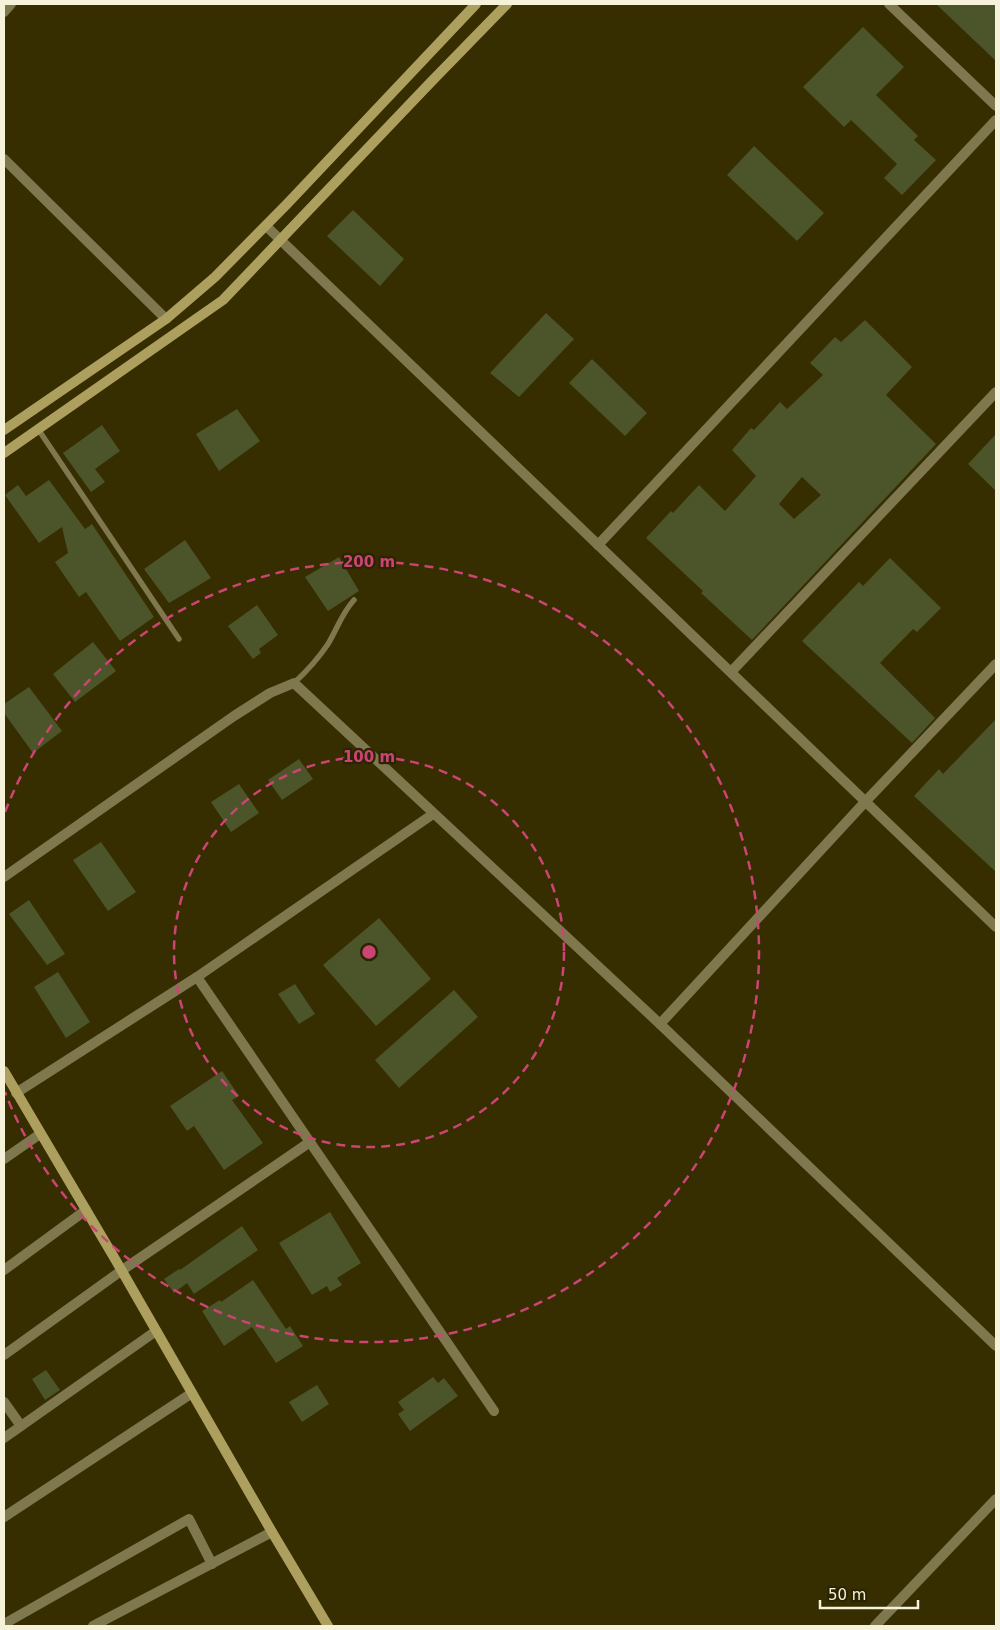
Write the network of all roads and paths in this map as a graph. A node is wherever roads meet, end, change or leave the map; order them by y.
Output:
1 (11, 4) edge
2 (476, 4) edge
3 (507, 4) edge
4 (889, 4) edge
5 (4, 12) edge
6 (996, 106) edge
7 (996, 120) edge
8 (4, 159) edge
9 (266, 226) junction
10 (281, 240) junction
11 (166, 319) junction
12 (996, 392) edge
13 (38, 429) junction
14 (4, 430) edge
15 (4, 453) edge
16 (598, 545) junction
17 (354, 600) dead end
18 (179, 639) dead end
19 (996, 664) edge
20 (731, 672) junction
21 (294, 683) junction
22 (866, 802) junction
23 (433, 814) junction
24 (4, 877) edge
25 (996, 927) edge
26 (197, 977) junction
27 (660, 1024) junction
28 (4, 1071) edge
29 (16, 1093) junction
30 (40, 1134) junction
31 (310, 1142) junction
32 (4, 1159) edge
33 (86, 1210) junction
34 (4, 1270) edge
35 (122, 1271) junction
36 (156, 1331) junction
37 (996, 1346) edge
38 (4, 1355) edge
39 (192, 1393) junction
40 (4, 1402) edge
41 (494, 1411) dead end
42 (21, 1426) junction
43 (4, 1438) edge
44 (996, 1499) edge
45 (4, 1517) edge
46 (272, 1532) junction
47 (212, 1564) junction
48 (4, 1624) edge
49 (94, 1626) edge
50 (328, 1626) edge
51 (876, 1626) edge

1 - 5 street
2 - 9 street
3 - 10 street
4 - 6 street
7 - 16 street
8 - 11 street
9 - 10 street
9 - 11 street
10 - 13 street
10 - 16 street
11 - 14 street
12 - 20 street
13 - 15 street
13 - 18 lane
16 - 20 street
17 - 21 lane
19 - 22 street
20 - 22 street
21 - 23 street
21 - 24 street
22 - 25 street
22 - 27 street
23 - 26 street
23 - 27 street
26 - 29 street
26 - 31 street
27 - 37 street
28 - 29 street
29 - 30 street
30 - 32 street
30 - 33 street
31 - 35 street
31 - 41 street
33 - 34 street
33 - 35 street
35 - 36 street
35 - 38 street
36 - 39 street
36 - 42 street
39 - 45 street
39 - 46 street
40 - 42 street
42 - 43 street
44 - 51 street
46 - 47 street
46 - 50 street
47 - 48 street
47 - 49 street

